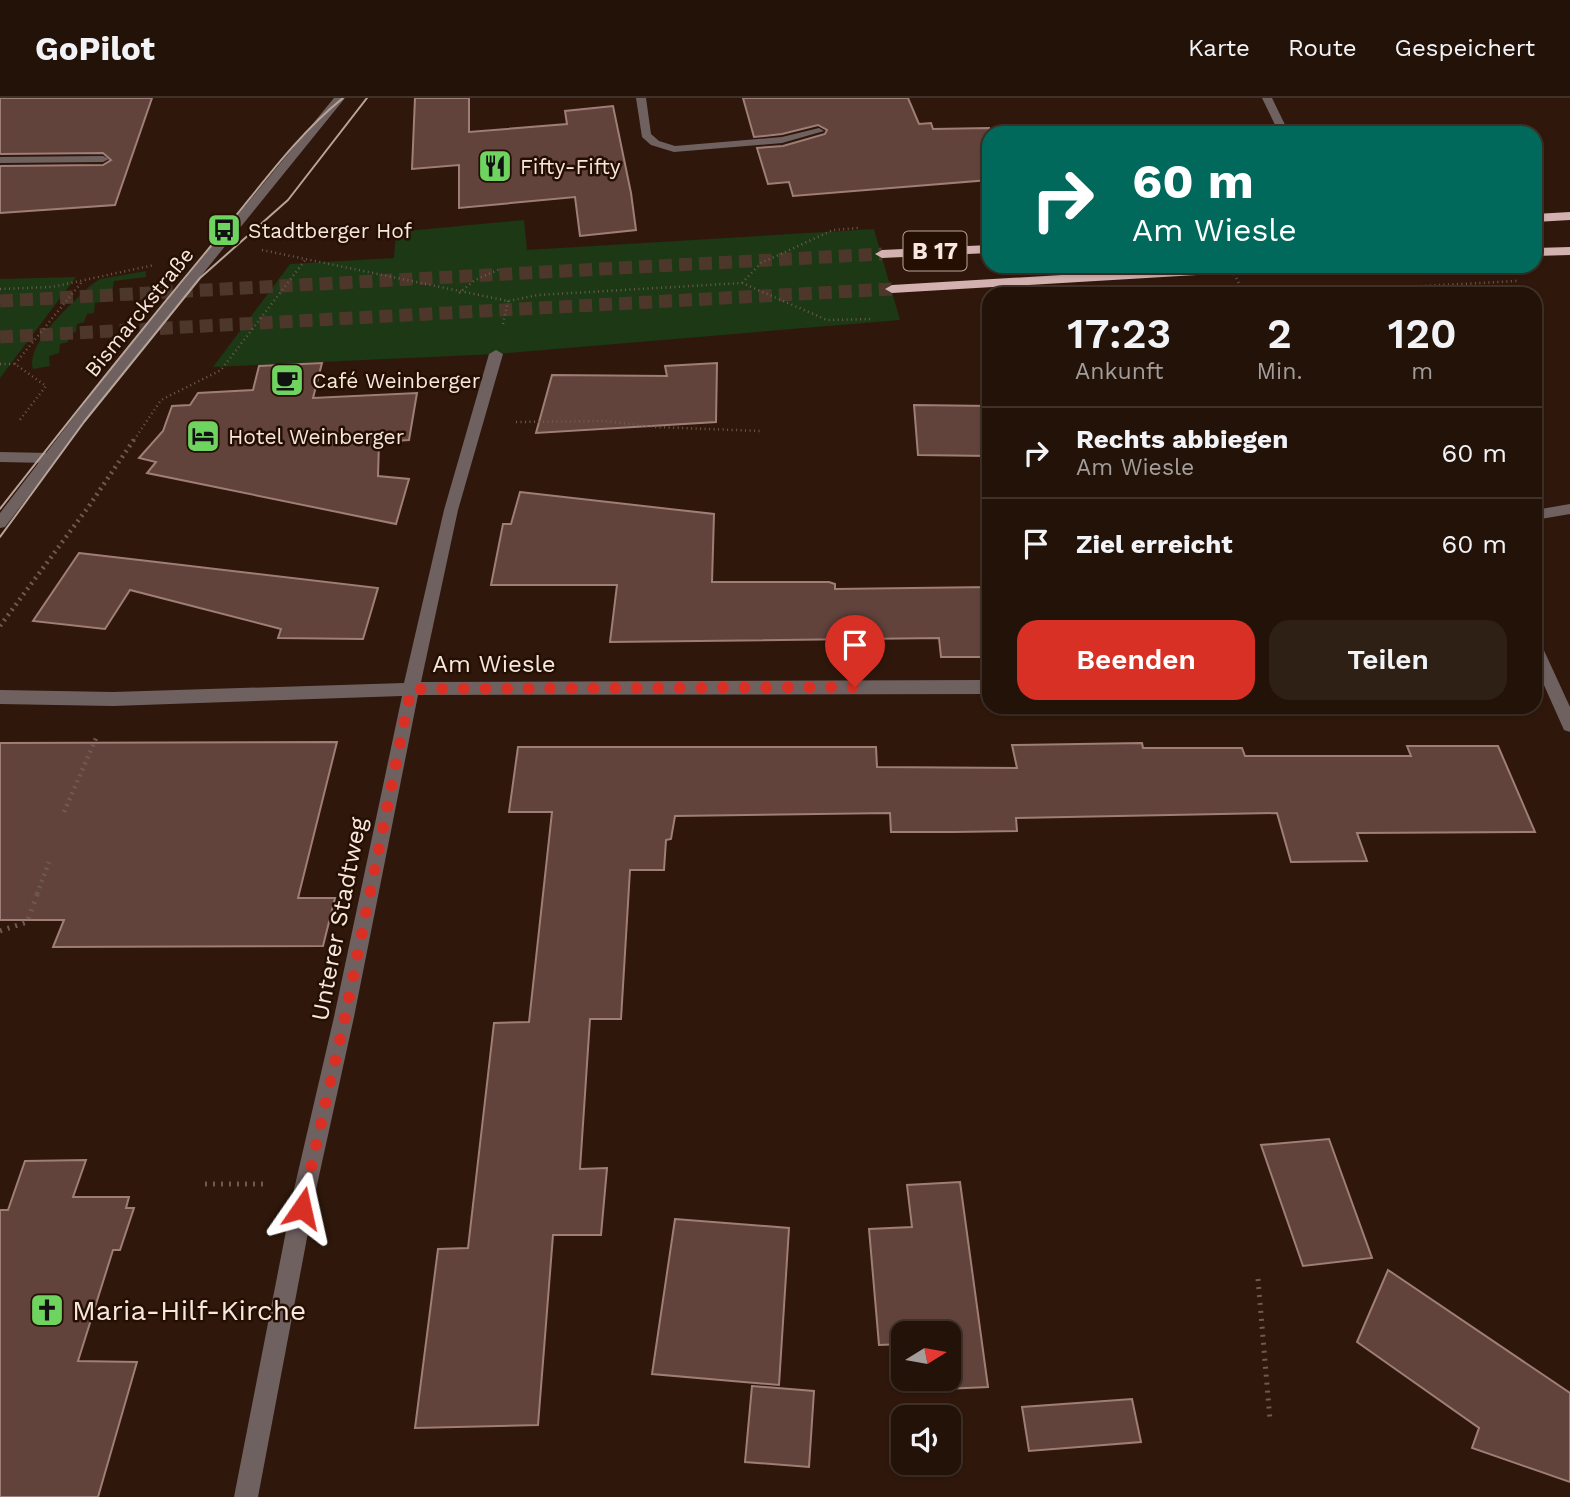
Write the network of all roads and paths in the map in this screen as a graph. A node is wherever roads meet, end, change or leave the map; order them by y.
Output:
1 (341, 98) edge
2 (640, 98) edge
3 (1267, 98) edge
4 (1281, 126) edge
5 (819, 131) dead end
6 (103, 159) dead end
7 (0, 160) edge
8 (1570, 216) edge
9 (1542, 218) edge
10 (221, 246) junction
11 (982, 248) edge
12 (1570, 251) edge
13 (1542, 252) edge
14 (882, 254) tunnel mouth
15 (306, 259) junction
16 (153, 266) dead end
17 (500, 270) dead end
18 (1162, 273) edge
19 (1526, 281) dead end
20 (81, 282) junction
21 (742, 283) dead end
22 (1432, 287) edge
23 (0, 289) edge
24 (892, 289) tunnel mouth
25 (459, 293) junction
26 (496, 354) dead end
27 (0, 364) edge
28 (16, 364) junction
29 (477, 420) junction
30 (15, 426) dead end
31 (761, 431) dead end
32 (0, 457) edge
33 (50, 458) junction
34 (1570, 509) edge
35 (1542, 513) edge
36 (0, 523) edge
37 (0, 626) edge
38 (1543, 685) edge
39 (982, 687) edge
40 (411, 689) junction
41 (0, 697) edge
42 (113, 699) junction
43 (1570, 725) edge
44 (64, 812) dead end
45 (49, 862) dead end
46 (0, 931) edge
47 (205, 1184) dead end
48 (254, 1184) dead end
49 (1258, 1279) dead end
50 (1270, 1420) dead end
51 (246, 1497) edge

1 - 10 street, Bismarckstraße
2 - 5 street
3 - 4 street
6 - 7 street
8 - 9 highway
10 - 15 path
10 - 33 street, Bismarckstraße
11 - 14 highway, B 17
12 - 13 highway
15 - 25 path
15 - 37 path
16 - 20 path
17 - 25 path
18 - 24 highway, B 17
19 - 22 path
20 - 23 path
20 - 28 path
21 - 25 path
26 - 29 street, Unterer Stadtweg
27 - 28 path
28 - 30 path
29 - 31 path
29 - 40 street, Unterer Stadtweg
32 - 33 street
33 - 36 street, Bismarckstraße
34 - 35 street
38 - 43 street
39 - 40 street, Am Wiesle
40 - 42 street, Am Wiesle
40 - 51 street, Unterer Stadtweg
41 - 42 street, Am Wiesle
42 - 44 path
45 - 46 path
47 - 48 path
49 - 50 path

